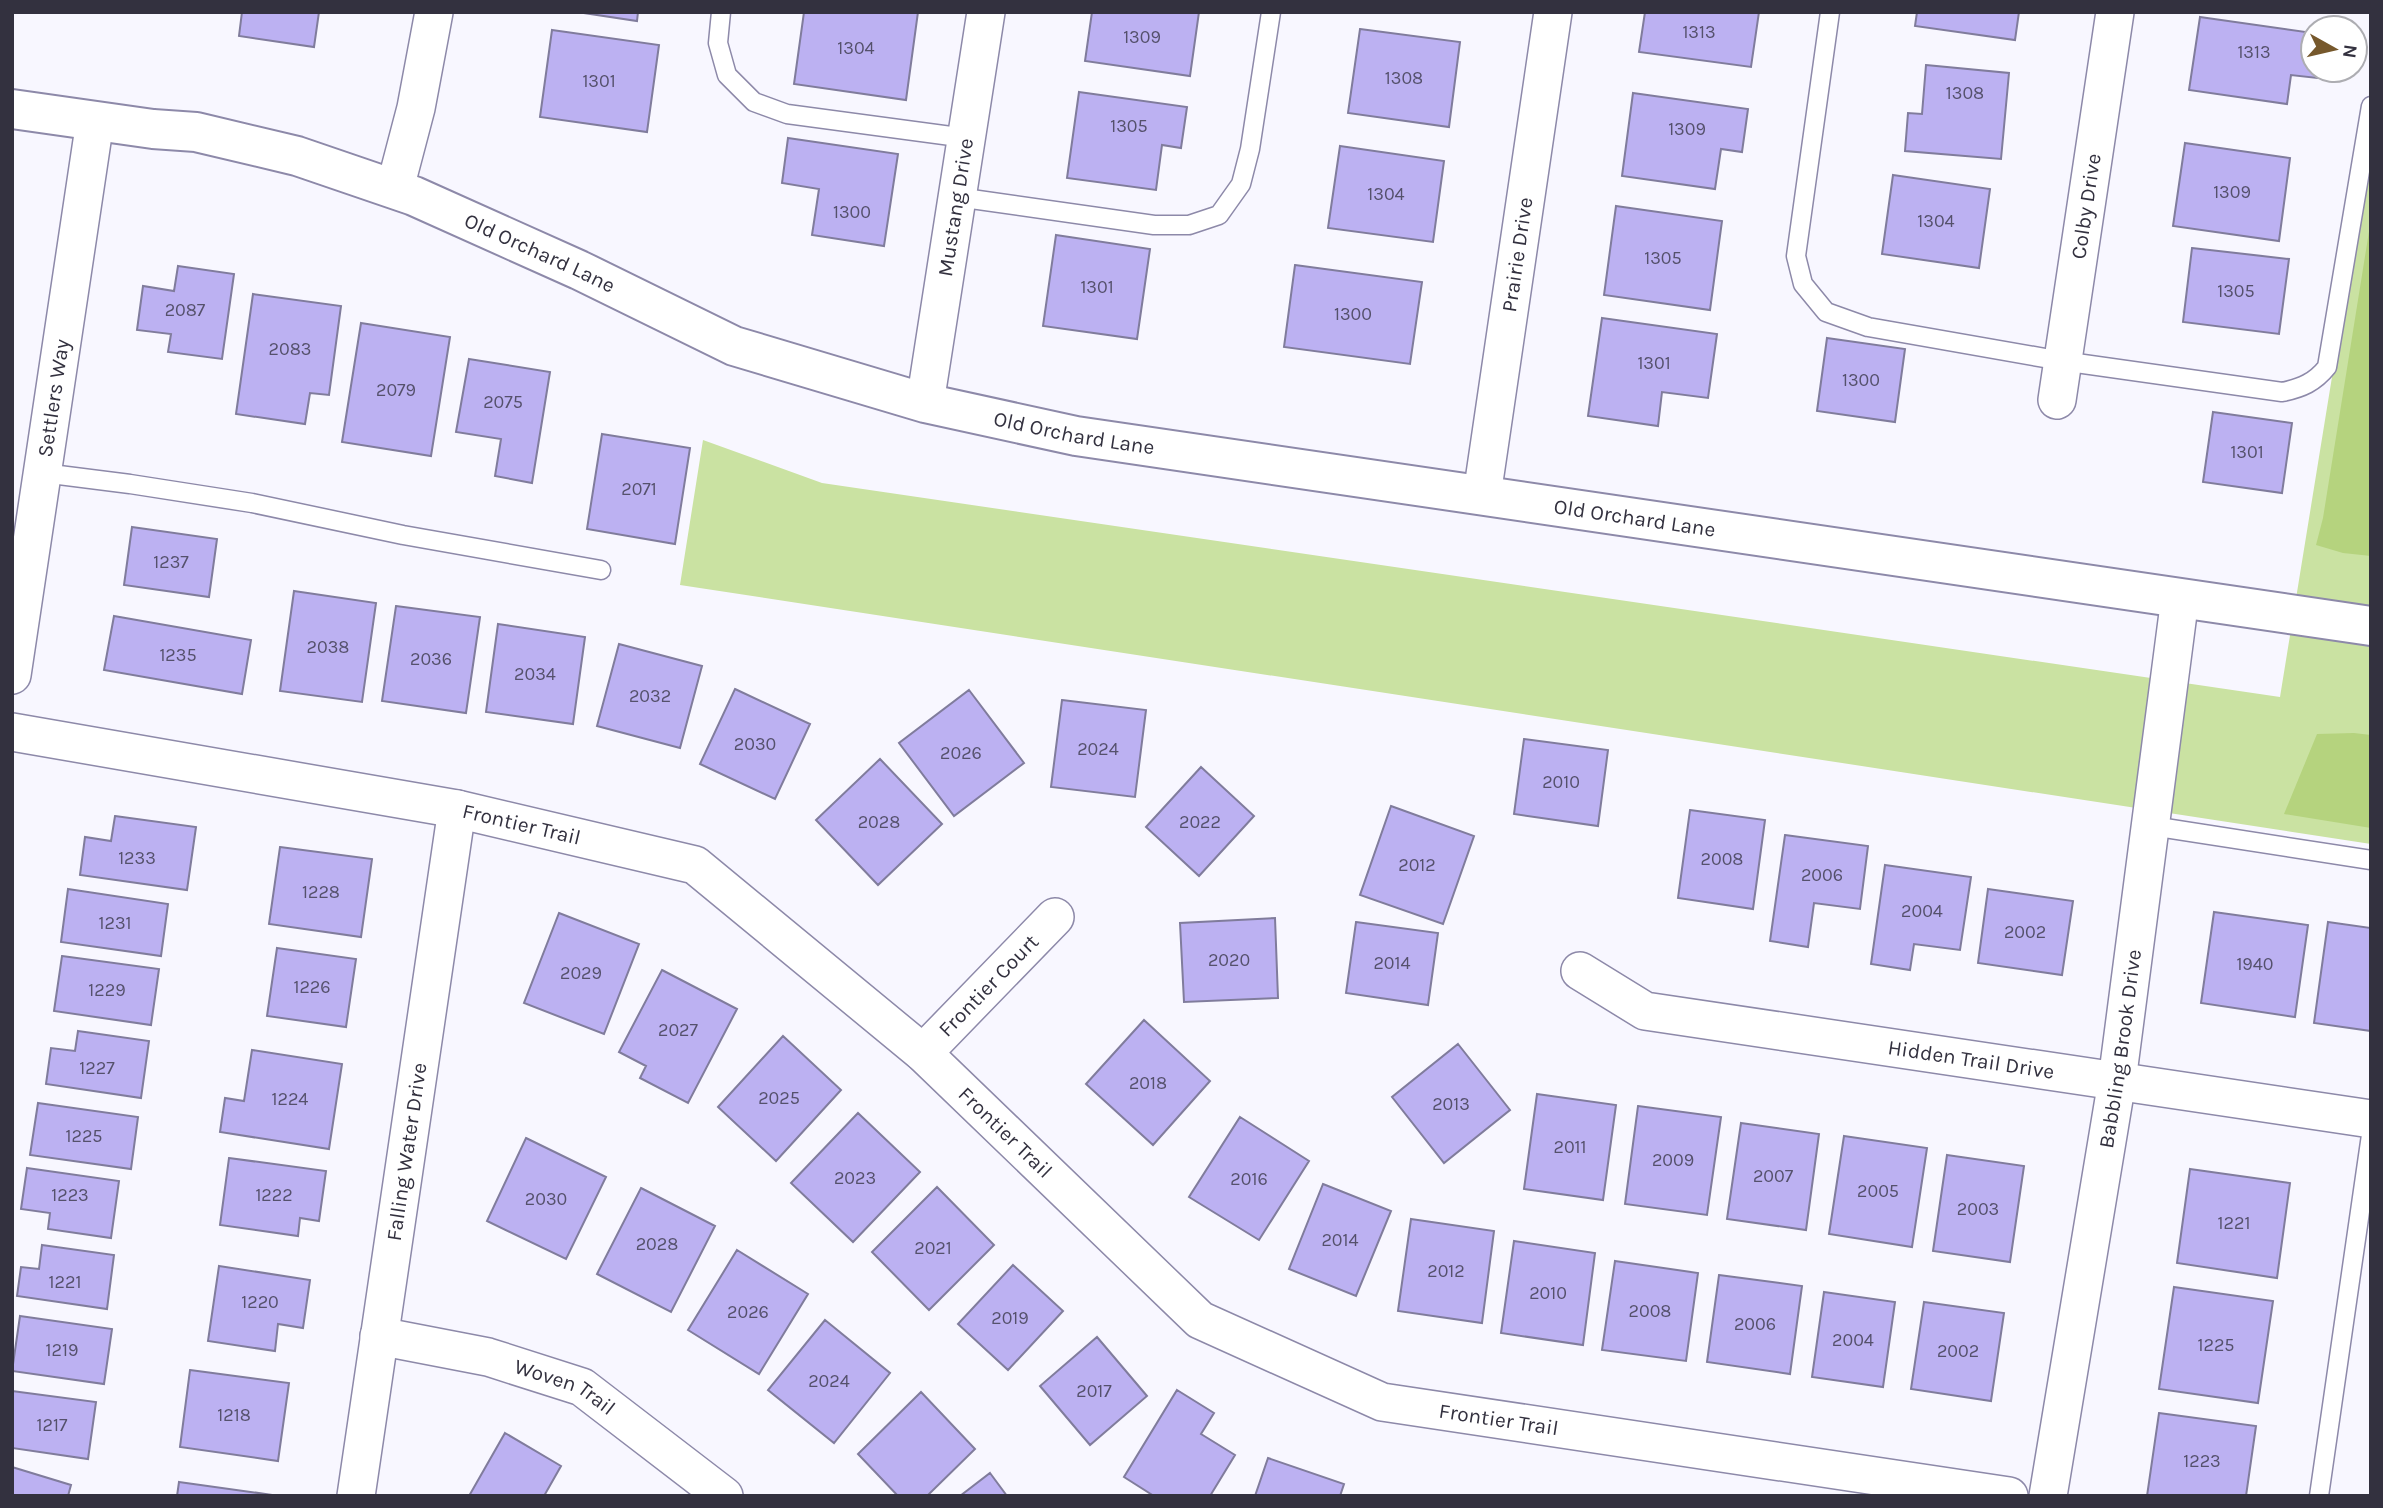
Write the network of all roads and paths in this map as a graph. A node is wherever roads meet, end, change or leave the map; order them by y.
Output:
1 (434, 12) edge
2 (721, 12) edge
3 (986, 12) edge
4 (1271, 12) edge
5 (1553, 12) edge
6 (1830, 12) edge
7 (2115, 12) edge
8 (2371, 106) edge
9 (12, 109) edge
10 (95, 121) junction
11 (966, 138) junction
12 (395, 188) junction
13 (957, 197) junction
14 (2062, 361) junction
15 (2057, 400) dead end
16 (925, 403) junction
17 (43, 473) junction
18 (1482, 495) junction
19 (601, 569) dead end
20 (2180, 598) junction
21 (2371, 626) edge
22 (12, 675) edge
23 (12, 732) edge
24 (457, 809) junction
25 (2152, 826) junction
26 (2371, 860) edge
27 (1055, 917) dead end
28 (1580, 971) dead end
29 (923, 1053) junction
30 (2117, 1082) junction
31 (2371, 1119) edge
32 (2371, 1135) edge
33 (379, 1336) junction
34 (356, 1496) edge
35 (724, 1496) edge
36 (2010, 1496) edge
37 (2048, 1496) edge
38 (2319, 1496) edge

1 - 12 street
2 - 11 lane
3 - 11 street, Mustang Drive
4 - 13 lane
5 - 18 street, Prairie Drive
6 - 14 lane
7 - 14 street, Colby Drive
8 - 14 lane
9 - 10 street, Old Orchard Lane
10 - 12 street, Old Orchard Lane
10 - 17 street, Settlers Way
11 - 13 street, Mustang Drive
12 - 16 street, Old Orchard Lane
13 - 16 street, Mustang Drive
14 - 15 street, Colby Drive
16 - 18 street, Old Orchard Lane
17 - 19 lane
17 - 22 street, Settlers Way
18 - 20 street, Old Orchard Lane
20 - 21 street, Old Orchard Lane
20 - 25 street, Babbling Brook Drive
23 - 24 street, Frontier Trail
24 - 29 street, Frontier Trail
24 - 33 street, Falling Water Drive
25 - 26 lane
25 - 30 street, Babbling Brook Drive
27 - 29 street, Frontier Court
28 - 30 street, Hidden Trail Drive
29 - 36 street, Frontier Trail
30 - 31 street, Hidden Trail Drive
30 - 37 street, Babbling Brook Drive
32 - 38 lane
33 - 34 street, Falling Water Drive
33 - 35 street, Woven Trail

